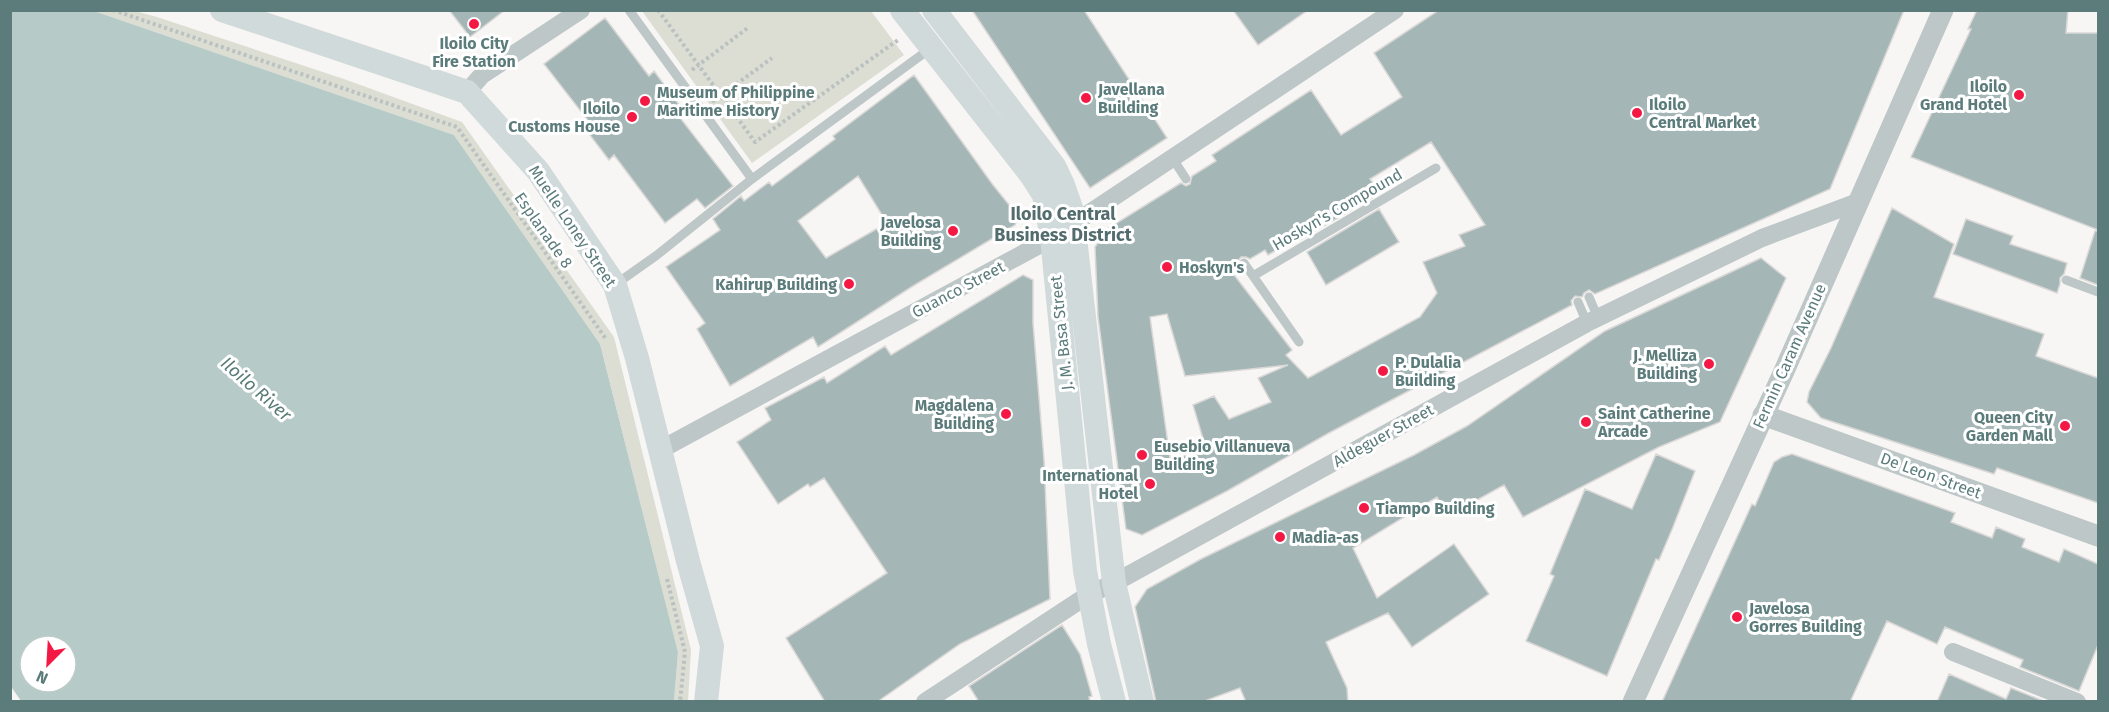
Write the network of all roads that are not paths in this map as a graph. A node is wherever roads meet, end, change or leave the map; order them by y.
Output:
1 (222, 10) edge
2 (581, 10) edge
3 (629, 10) edge
4 (902, 10) edge
5 (934, 10) edge
6 (1395, 10) edge
7 (1943, 10) edge
8 (931, 48) junction
9 (467, 92) junction
10 (1173, 159) junction
11 (1436, 168) dead end
12 (752, 179) junction
13 (1186, 179) dead end
14 (1858, 202) junction
15 (1073, 223) junction
16 (1052, 238) junction
17 (1244, 263) dead end
18 (1253, 276) junction
19 (2066, 280) dead end
20 (615, 285) junction
21 (2098, 292) edge
22 (1589, 297) dead end
23 (1578, 302) dead end
24 (1593, 320) junction
25 (1299, 342) dead end
26 (1763, 415) junction
27 (660, 450) junction
28 (2098, 536) edge
29 (1114, 583) junction
30 (1089, 595) junction
31 (1953, 652) dead end
32 (706, 702) edge
33 (925, 702) edge
34 (1114, 702) edge
35 (1142, 702) edge
36 (1633, 702) edge
37 (2077, 702) edge

1 - 9 main road, Muelle Loney Street
2 - 9 street
3 - 12 lane
4 - 8 main road, J. M. Basa Street
5 - 15 main road, J. M. Basa Street
6 - 10 street, Guanco Street
7 - 14 street, Fermin Caram Avenue
8 - 12 lane
8 - 16 main road, J. M. Basa Street
9 - 20 main road, Muelle Loney Street
10 - 13 lane
10 - 15 street, Guanco Street
11 - 18 lane, Hoskyn's Compound
12 - 20 lane
14 - 24 street, Aldeguer Street
14 - 26 street, Fermin Caram Avenue
15 - 16 street, Guanco Street
15 - 29 main road, J. M. Basa Street
16 - 27 street, Guanco Street
16 - 30 main road, J. M. Basa Street
17 - 18 lane
18 - 25 lane
19 - 21 lane
20 - 27 main road, Muelle Loney Street
22 - 24 lane
23 - 24 lane
24 - 29 street, Aldeguer Street
26 - 28 street, De Leon Street
26 - 36 street, Fermin Caram Avenue
27 - 32 main road, Muelle Loney Street
29 - 30 street, Aldeguer Street
29 - 35 main road, J. M. Basa Street
30 - 33 street, Aldeguer Street
30 - 34 main road, J. M. Basa Street
31 - 37 street

